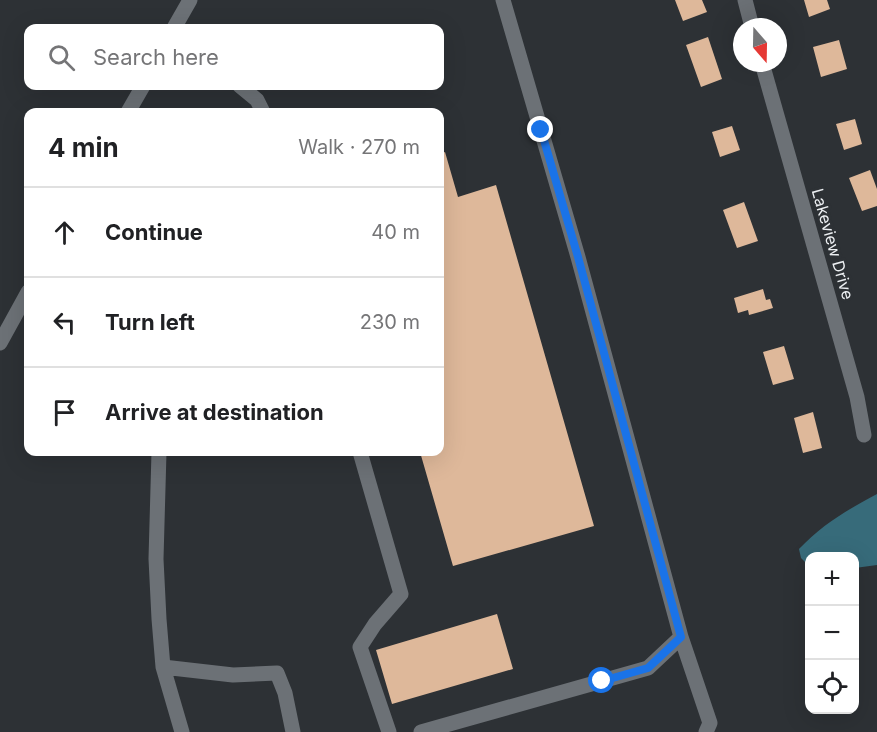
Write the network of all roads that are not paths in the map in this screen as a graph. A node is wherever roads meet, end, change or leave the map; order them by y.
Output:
1 (190, 0) edge
2 (503, 0) edge
3 (745, 0) edge
4 (750, 18) edge
5 (176, 24) edge
6 (765, 72) edge
7 (141, 90) edge
8 (245, 90) edge
9 (130, 108) edge
10 (261, 108) edge
11 (24, 299) edge
12 (0, 343) edge
13 (864, 435) dead end
14 (159, 456) edge
15 (361, 456) edge
16 (681, 637) junction
17 (163, 667) junction
18 (182, 732) edge
19 (293, 732) edge
20 (389, 732) edge
21 (421, 732) edge
22 (706, 732) edge

1 - 5 street
2 - 16 street
3 - 4 street
6 - 13 street, Lakeview Drive
7 - 9 street
8 - 10 street
11 - 12 street
14 - 17 street
15 - 20 street
16 - 21 street
16 - 22 street
17 - 18 street
17 - 19 street

